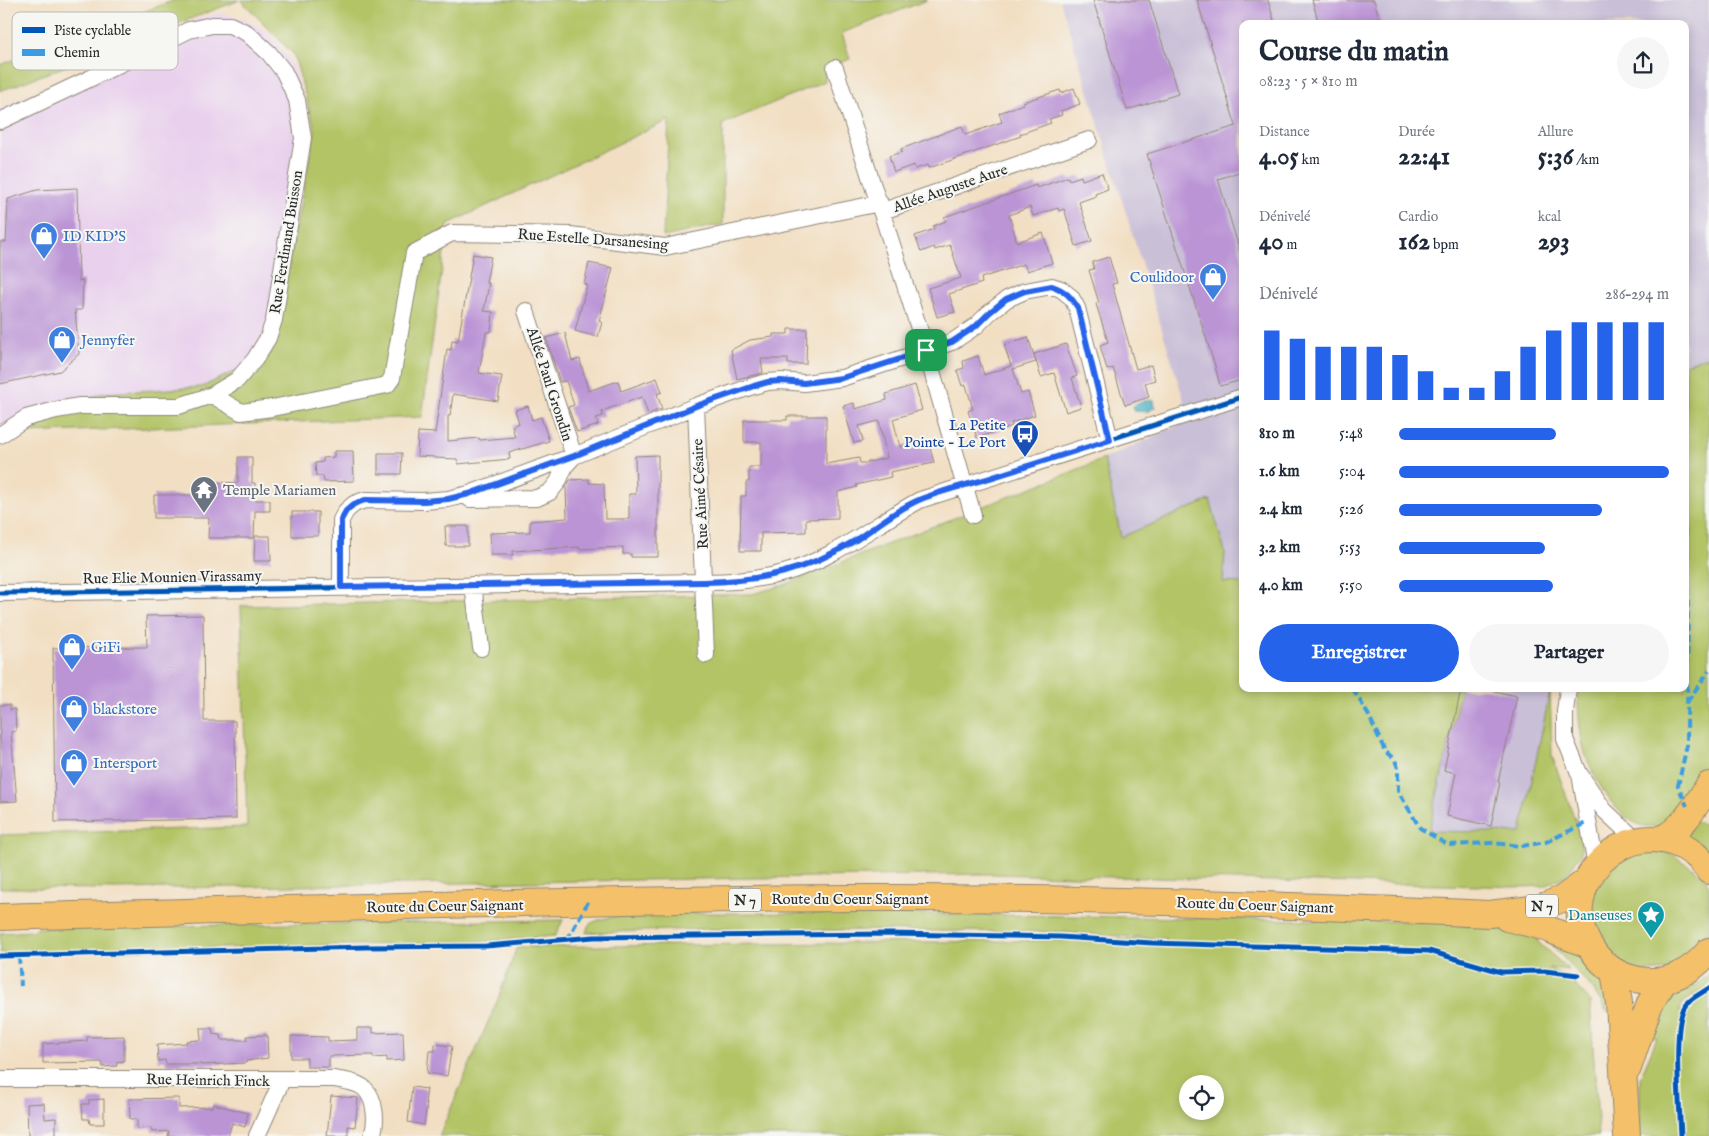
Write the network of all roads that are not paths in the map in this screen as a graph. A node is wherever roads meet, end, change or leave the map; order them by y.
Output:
1 (178, 35) edge
2 (836, 68) dead end
3 (107, 70) edge
4 (0, 121) edge
5 (1089, 140) dead end
6 (881, 207) junction
7 (526, 311) dead end
8 (926, 350) junction
9 (212, 395) junction
10 (1239, 398) edge
11 (696, 406) junction
12 (0, 435) edge
13 (1110, 440) junction
14 (574, 456) junction
15 (964, 486) junction
16 (448, 499) junction
17 (973, 515) dead end
18 (704, 582) junction
19 (473, 585) junction
20 (341, 587) junction
21 (1, 593) edge
22 (481, 648) dead end
23 (706, 655) dead end
24 (1567, 692) edge
25 (1579, 773) junction
26 (1709, 785) edge
27 (1648, 840) junction
28 (1709, 871) edge
29 (1592, 873) junction
30 (1489, 914) junction
31 (0, 917) edge
32 (1588, 945) junction
33 (1709, 951) edge
34 (1614, 971) junction
35 (1665, 980) junction
36 (1625, 1078) junction
37 (0, 1079) edge
38 (282, 1080) junction
39 (257, 1136) edge
40 (372, 1136) edge
41 (1627, 1136) edge

1 - 9 street, Rue Ferdinand Buisson
2 - 6 street
3 - 4 street, Rue Ferdinand Buisson
5 - 6 street, Allée Auguste Aure
6 - 8 street, Allée Auguste Aure
6 - 9 street, Rue Estelle Darsanesing
7 - 14 street, Allée Paul Grondin
8 - 11 street
8 - 13 street
8 - 15 street, Allée Auguste Aure
9 - 12 street, Rue Ferdinand Buisson
10 - 13 street, Rue Elie Mounien Virassamy
11 - 14 street
11 - 18 street, Rue Aimé Césaire
13 - 15 street, Rue Elie Mounien Virassamy
14 - 16 street
14 - 16 street
15 - 17 street, Allée Auguste Aure
15 - 18 street, Rue Elie Mounien Virassamy
16 - 20 street
18 - 19 street, Rue Elie Mounien Virassamy
18 - 23 street, Rue Aimé Césaire
19 - 20 street, Rue Elie Mounien Virassamy
19 - 22 street
20 - 21 street, Rue Elie Mounien Virassamy
24 - 25 street
25 - 27 street
25 - 29 street
26 - 27 main road, Route du Coeur Saignant
27 - 28 main road
27 - 29 main road, Route du Coeur Saignant
29 - 30 main road, Route du Coeur Saignant / N 7
29 - 32 main road
30 - 31 main road, Route du Coeur Saignant / N 7
30 - 32 main road, Route du Coeur Saignant / N 7
32 - 34 main road
33 - 35 main road
34 - 35 main road
34 - 36 main road
35 - 36 main road
36 - 41 main road
37 - 38 street, Rue Heinrich Finck
38 - 39 street
38 - 40 street, Rue Heinrich Finck

